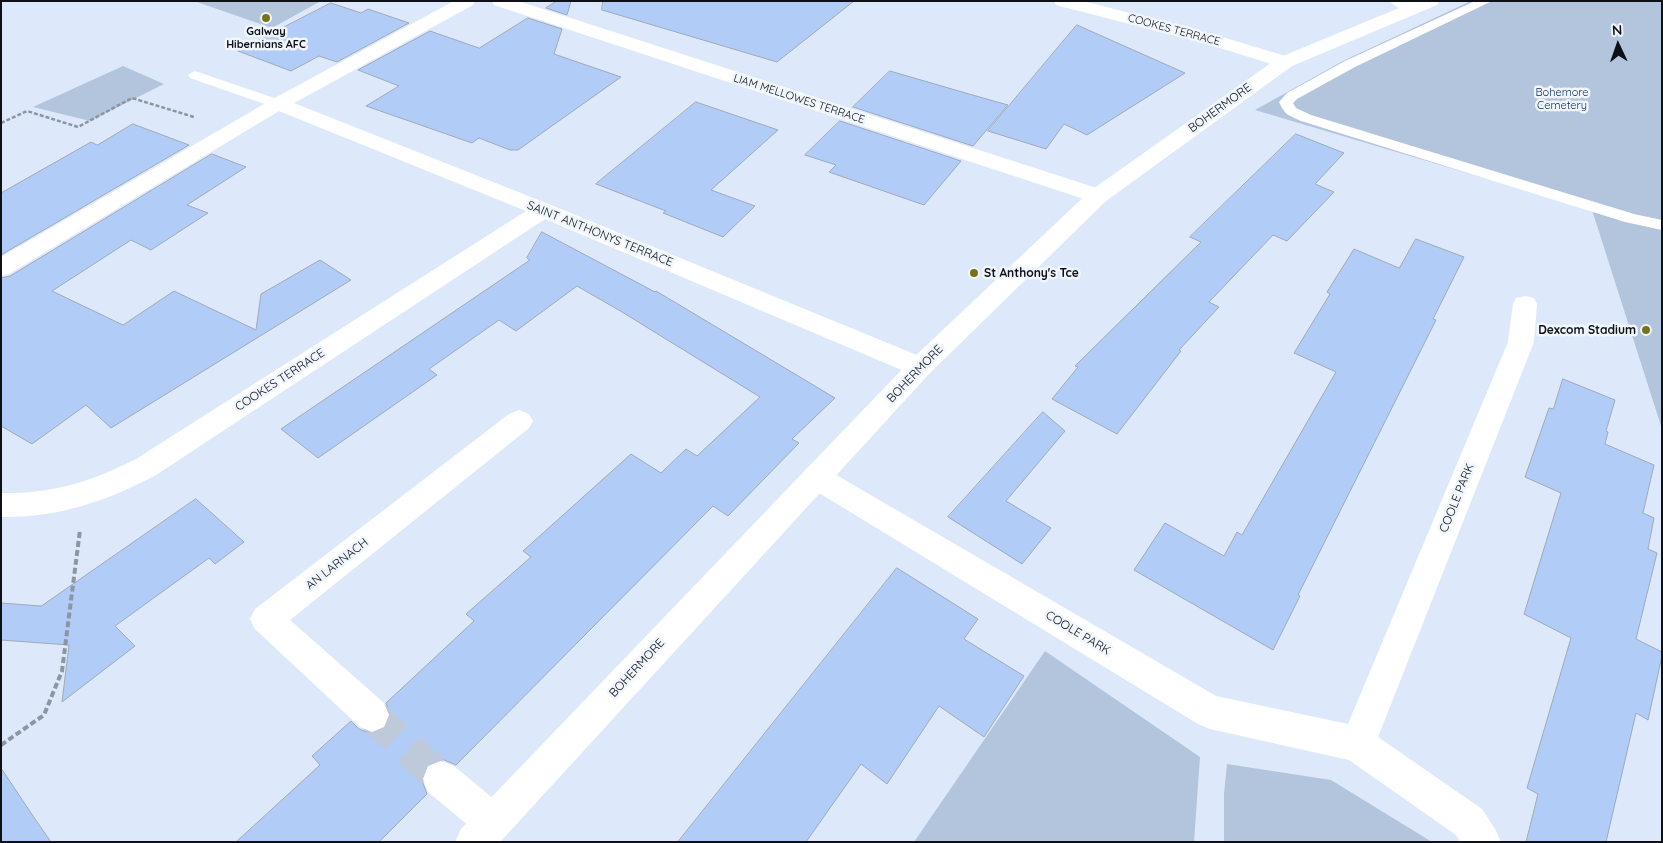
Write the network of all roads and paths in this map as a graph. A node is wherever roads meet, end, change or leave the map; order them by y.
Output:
1 (467, 1) edge
2 (500, 1) edge
3 (1062, 1) edge
4 (1486, 1) edge
5 (1414, 4) edge
6 (1285, 62) junction
7 (195, 75) dead end
8 (278, 104) junction
9 (1, 122) edge
10 (236, 129) junction
11 (1098, 196) junction
12 (543, 210) junction
13 (1662, 225) edge
14 (1, 268) edge
15 (1525, 304) dead end
16 (920, 367) junction
17 (519, 421) dead end
18 (816, 477) junction
19 (84, 496) junction
20 (1, 505) edge
21 (372, 716) tunnel mouth
22 (1357, 744) junction
23 (1, 745) edge
24 (441, 779) tunnel mouth
25 (484, 832) edge
26 (1482, 842) edge

1 - 8 street
2 - 11 street, LIAM MELLOWES TERRACE
3 - 6 street, COOKES TERRACE
4 - 13 lane
5 - 6 street, BOHERMORE
6 - 11 street, BOHERMORE
7 - 8 lane
8 - 10 street
8 - 12 street, SAINT ANTHONYS TERRACE
9 - 10 path
10 - 14 street
11 - 16 street, BOHERMORE
12 - 16 street, SAINT ANTHONYS TERRACE
12 - 19 street, COOKES TERRACE
15 - 22 street, COOLE PARK
16 - 18 street, BOHERMORE
17 - 21 street, AN LARNACH
18 - 22 street, COOLE PARK
18 - 25 street, BOHERMORE
19 - 20 street, COOKES TERRACE
19 - 23 path
22 - 26 street, COOLE PARK
24 - 25 street

